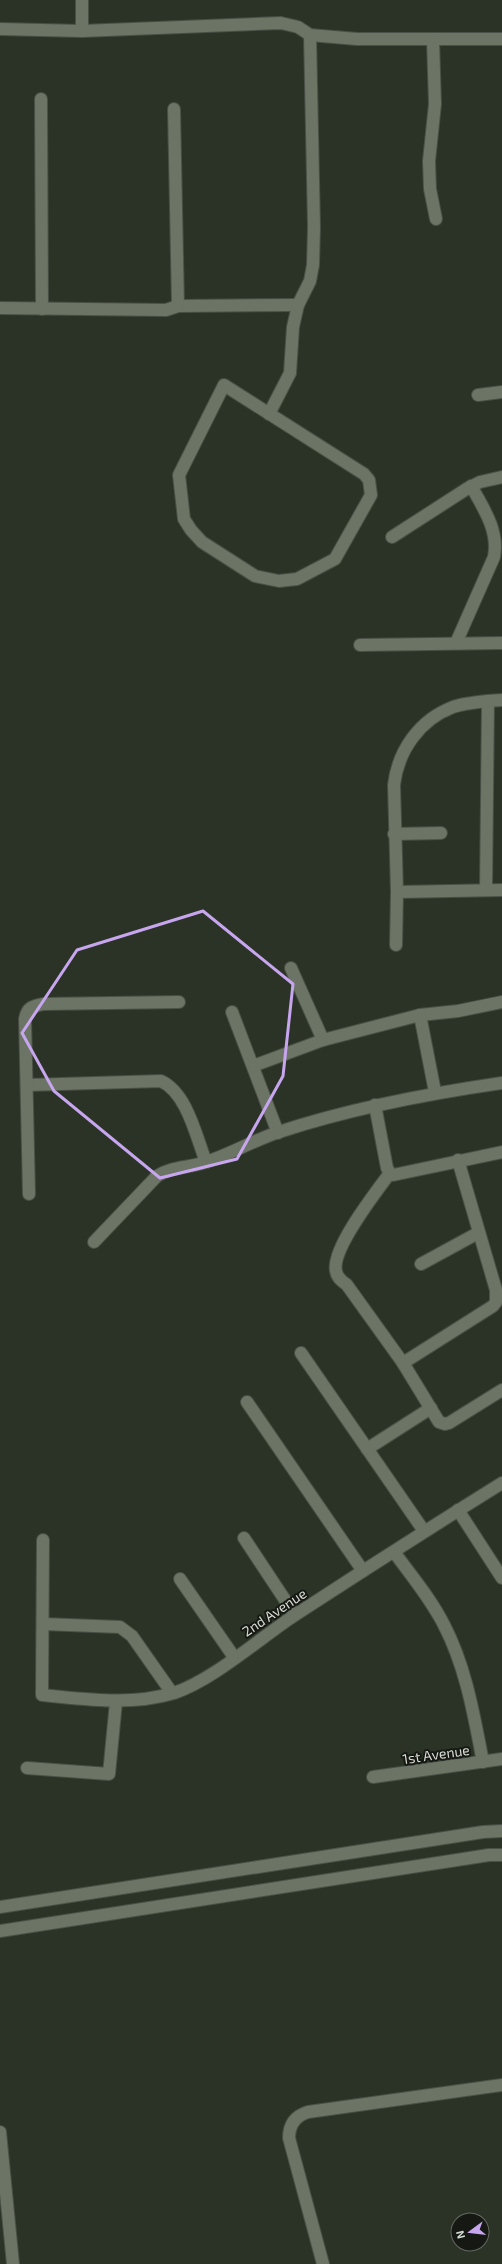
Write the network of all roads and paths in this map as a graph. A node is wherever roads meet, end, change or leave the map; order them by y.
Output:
1 (82, 0) edge
2 (0, 28) edge
3 (82, 31) junction
4 (310, 35) junction
5 (502, 39) edge
6 (433, 40) junction
7 (41, 99) dead end
8 (174, 109) dead end
9 (436, 219) dead end
10 (298, 305) junction
11 (178, 306) junction
12 (0, 308) edge
13 (42, 309) junction
14 (502, 392) edge
15 (478, 395) dead end
16 (269, 414) junction
17 (502, 477) edge
18 (471, 486) junction
19 (392, 537) dead end
20 (456, 643) junction
21 (502, 643) edge
22 (360, 645) dead end
23 (502, 700) edge
24 (488, 701) junction
25 (442, 832) dead end
26 (394, 834) junction
27 (486, 890) junction
28 (502, 890) edge
29 (397, 892) junction
30 (396, 945) dead end
31 (291, 968) dead end
32 (179, 1002) dead end
33 (502, 1002) edge
34 (232, 1012) dead end
35 (420, 1015) junction
36 (323, 1040) junction
37 (253, 1066) junction
38 (502, 1083) edge
39 (28, 1085) junction
40 (435, 1092) junction
41 (375, 1105) junction
42 (278, 1132) junction
43 (502, 1152) edge
44 (458, 1160) junction
45 (206, 1162) junction
46 (390, 1173) junction
47 (29, 1194) dead end
48 (478, 1233) junction
49 (94, 1242) dead end
50 (421, 1264) dead end
51 (301, 1353) dead end
52 (403, 1363) junction
53 (502, 1390) edge
54 (247, 1402) dead end
55 (431, 1408) junction
56 (368, 1449) junction
57 (502, 1483) edge
58 (458, 1510) junction
59 (424, 1531) junction
60 (244, 1538) dead end
61 (43, 1540) dead end
62 (394, 1552) junction
63 (363, 1571) junction
64 (502, 1578) edge
65 (180, 1579) dead end
66 (295, 1615) junction
67 (43, 1624) junction
68 (234, 1657) junction
69 (172, 1693) junction
70 (116, 1702) junction
71 (502, 1759) edge
72 (483, 1762) junction
73 (27, 1768) dead end
74 (373, 1778) dead end
75 (502, 1831) edge
76 (502, 1855) edge
77 (0, 1907) edge
78 (0, 1931) edge
79 (502, 2085) edge
80 (0, 2132) edge
81 (2, 2175) edge
82 (13, 2264) edge
83 (323, 2264) edge

1 - 3 street
2 - 3 street
3 - 4 street
4 - 6 street
4 - 10 street
5 - 6 street
6 - 9 street
7 - 13 street
8 - 11 street
10 - 11 street
10 - 16 street
11 - 13 street
12 - 13 street
14 - 15 street
16 - 16 street
17 - 18 street
18 - 19 street
18 - 20 street
20 - 21 street
20 - 22 street
23 - 24 street
24 - 26 street
24 - 27 street
25 - 26 street
26 - 29 street
27 - 28 street
27 - 29 street
29 - 30 street
31 - 36 street
32 - 39 street
33 - 35 street
34 - 37 street
35 - 36 street
35 - 40 street
36 - 37 street
37 - 42 street
38 - 40 street
39 - 45 street
39 - 47 street
40 - 41 street
41 - 42 street
41 - 46 street
42 - 45 street
43 - 44 street
44 - 46 street
44 - 48 street
45 - 49 street
46 - 52 street
48 - 50 street
48 - 52 street
51 - 56 street
52 - 55 street
53 - 55 street
54 - 63 street
55 - 56 street
56 - 59 street
57 - 58 street, 2nd Avenue
58 - 59 street, 2nd Avenue
58 - 64 street
59 - 62 street, 2nd Avenue
60 - 66 street
61 - 67 street
62 - 63 street, 2nd Avenue
62 - 72 street
63 - 66 street, 2nd Avenue
65 - 68 street
66 - 68 street, 2nd Avenue
67 - 69 street
67 - 70 street, 2nd Avenue
68 - 69 street, 2nd Avenue
69 - 70 street, 2nd Avenue
70 - 73 street
71 - 72 street, 1st Avenue
72 - 74 street, 1st Avenue
75 - 77 street
76 - 78 street
79 - 83 street
80 - 81 street
81 - 82 street

